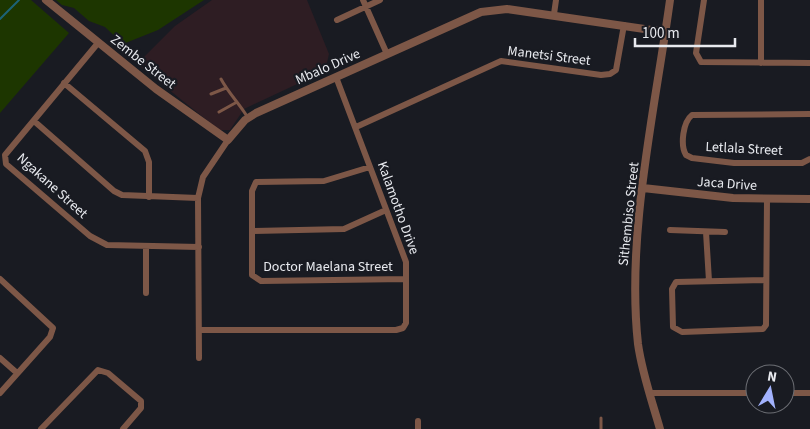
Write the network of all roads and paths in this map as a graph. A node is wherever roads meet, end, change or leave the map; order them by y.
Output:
1 (46, 0) edge
2 (380, 0) edge
3 (556, 0) edge
4 (670, 0) edge
5 (704, 0) edge
6 (761, 0) edge
7 (364, 3) edge
8 (554, 14) junction
9 (337, 20) dead end
10 (624, 25) junction
11 (665, 32) junction
12 (98, 43) junction
13 (387, 54) junction
14 (762, 63) junction
15 (810, 63) edge
16 (336, 77) junction
17 (221, 79) dead end
18 (64, 84) junction
19 (226, 88) junction
20 (210, 94) dead end
21 (238, 102) junction
22 (219, 112) dead end
23 (810, 114) edge
24 (248, 119) junction
25 (34, 121) junction
26 (356, 127) junction
27 (228, 140) junction
28 (810, 158) edge
29 (370, 167) junction
30 (643, 188) junction
31 (148, 197) junction
32 (198, 198) junction
33 (767, 199) junction
34 (810, 199) edge
35 (386, 210) junction
36 (670, 230) dead end
37 (252, 231) junction
38 (706, 232) junction
39 (725, 232) dead end
40 (146, 247) junction
41 (199, 247) junction
42 (0, 279) edge
43 (406, 279) junction
44 (766, 280) junction
45 (709, 281) junction
46 (146, 293) dead end
47 (199, 330) junction
48 (0, 358) edge
49 (199, 358) dead end
50 (17, 373) junction
51 (0, 393) edge
52 (649, 393) junction
53 (745, 393) edge
54 (795, 393) edge
55 (810, 393) edge
56 (601, 418) dead end
57 (418, 421) dead end
58 (41, 429) edge
59 (123, 429) edge
60 (418, 429) edge
61 (601, 429) edge
62 (660, 429) edge

1 - 12 street, Zembe Street
2 - 7 street
3 - 8 street
4 - 11 street, Sithembiso Street
5 - 14 street
6 - 14 street
7 - 9 street
7 - 13 street
8 - 10 street, Mbalo Drive
8 - 13 street, Mbalo Drive
10 - 11 street, Mbalo Drive
10 - 26 street, Manetsi Street
11 - 30 street, Sithembiso Street
12 - 18 street, Ngakane Street
12 - 27 street, Zembe Street
13 - 16 street, Mbalo Drive
14 - 15 street
16 - 24 street, Mbalo Drive
16 - 26 street, Kalamotho Drive
17 - 19 lane
18 - 25 street, Ngakane Street
18 - 31 street
19 - 20 lane
19 - 21 lane
21 - 22 lane
21 - 24 lane
23 - 28 street, Letlala Street
24 - 27 street, Mbalo Drive
25 - 31 street
25 - 40 street, Ngakane Street
26 - 29 street, Kalamotho Drive
27 - 32 street, Mbalo Drive
29 - 35 street, Kalamotho Drive
29 - 37 street, Doctor Maelana Street
30 - 33 street, Jaca Drive
30 - 52 street, Sithembiso Street
31 - 32 street
32 - 41 street, Mbalo Drive
33 - 34 street, Jaca Drive
33 - 44 street
35 - 37 street
35 - 43 street, Kalamotho Drive
36 - 38 street
37 - 43 street, Doctor Maelana Street
38 - 39 street
38 - 45 street
40 - 41 street, Ngakane Street
40 - 46 street
41 - 47 street, Mbalo Drive
42 - 50 street
43 - 47 street, Kalamotho Drive
44 - 45 street
44 - 45 street
47 - 49 street, Mbalo Drive
48 - 50 street
50 - 51 street
52 - 53 street
52 - 62 street, Sithembiso Street
54 - 55 street
56 - 61 lane
57 - 60 street
58 - 59 street

